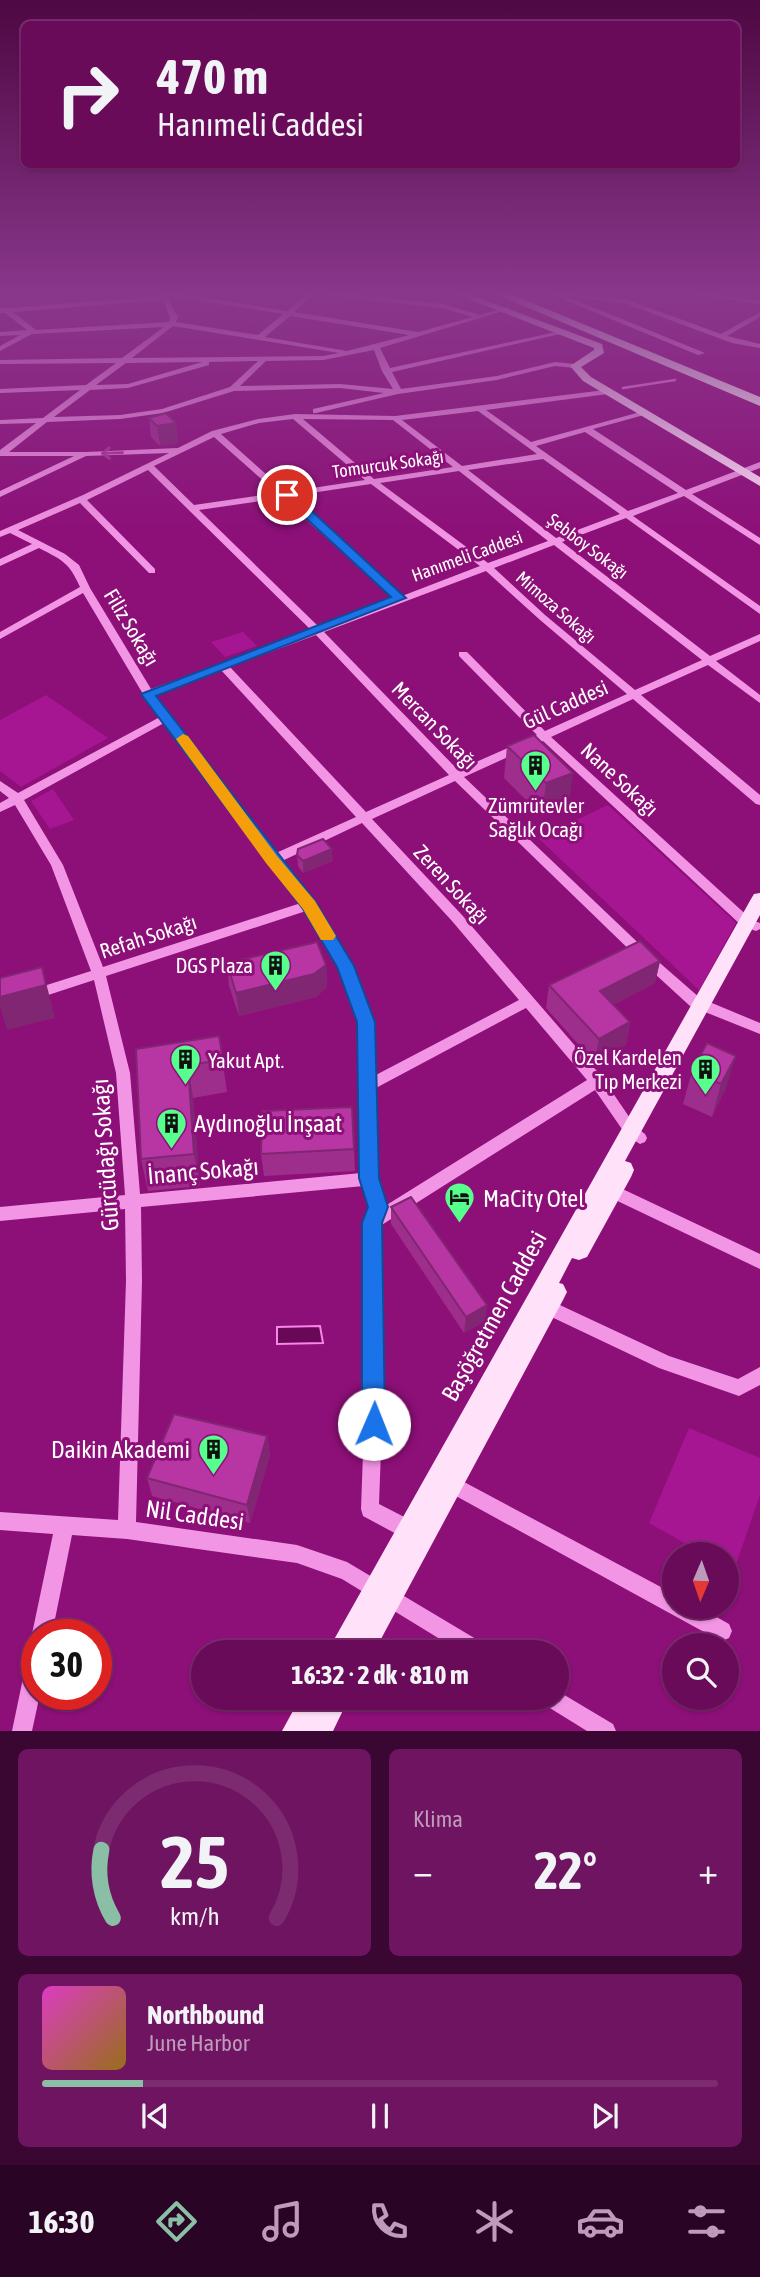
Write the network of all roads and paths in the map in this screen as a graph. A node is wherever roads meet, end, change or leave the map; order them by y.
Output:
1 (107, 374) edge
2 (173, 374) edge
3 (248, 374) edge
4 (388, 374) edge
5 (518, 374) edge
6 (581, 374) edge
7 (693, 374) edge
8 (725, 374) edge
9 (87, 389) junction
10 (233, 389) junction
11 (760, 390) edge
12 (0, 391) edge
13 (398, 392) junction
14 (605, 392) junction
15 (760, 401) edge
16 (481, 410) junction
17 (641, 413) junction
18 (295, 416) junction
19 (395, 418) junction
20 (46, 421) junction
21 (0, 422) edge
22 (587, 429) junction
23 (215, 433) junction
24 (530, 445) junction
25 (180, 449) junction
26 (139, 452) junction
27 (0, 454) edge
28 (86, 454) junction
29 (544, 456) junction
30 (159, 461) junction
31 (760, 464) edge
32 (149, 466) junction
33 (462, 470) junction
34 (741, 471) junction
35 (373, 482) junction
36 (760, 482) edge
37 (685, 492) junction
38 (0, 494) edge
39 (287, 495) junction
40 (81, 499) junction
41 (195, 508) junction
42 (625, 514) junction
43 (11, 530) junction
44 (0, 534) edge
45 (554, 540) junction
46 (760, 542) edge
47 (39, 544) junction
48 (0, 564) edge
49 (485, 566) junction
50 (152, 571) dead end
51 (85, 589) junction
52 (399, 598) junction
53 (760, 611) edge
54 (317, 630) junction
55 (0, 636) edge
56 (760, 637) edge
57 (463, 654) dead end
58 (710, 659) junction
59 (223, 666) junction
60 (148, 694) junction
61 (634, 694) junction
62 (760, 701) edge
63 (167, 717) junction
64 (543, 735) junction
65 (457, 776) junction
66 (0, 785) edge
67 (17, 798) junction
68 (760, 801) edge
69 (0, 808) edge
70 (364, 820) junction
71 (272, 860) junction
72 (760, 899) edge
73 (309, 905) junction
74 (754, 923) edge
75 (99, 974) junction
76 (25, 997) edge
77 (528, 1001) junction
78 (705, 1006) junction
79 (760, 1029) edge
80 (597, 1081) junction
81 (368, 1086) junction
82 (635, 1135) junction
83 (369, 1178) junction
84 (612, 1191) junction
85 (133, 1200) junction
86 (0, 1214) edge
87 (372, 1223) junction
88 (760, 1262) edge
89 (547, 1307) junction
90 (760, 1375) edge
91 (450, 1484) junction
92 (0, 1521) edge
93 (64, 1527) junction
94 (127, 1530) junction
95 (409, 1530) junction
96 (382, 1592) junction
97 (662, 1599) edge
98 (45, 1619) edge
99 (699, 1619) edge
100 (722, 1631) dead end
101 (349, 1640) edge
102 (364, 1640) edge
103 (460, 1640) edge
104 (569, 1708) edge
105 (26, 1710) edge
106 (309, 1710) edge
107 (328, 1710) edge
108 (22, 1731) edge
109 (297, 1731) edge
110 (317, 1731) edge
111 (606, 1731) edge

1 - 9 street
2 - 9 street
3 - 10 street
4 - 13 street
5 - 13 street
6 - 14 main road
7 - 15 highway
8 - 11 highway
9 - 12 street
9 - 20 street
10 - 13 street
10 - 20 street
13 - 18 street
14 - 16 street
14 - 17 main road
16 - 19 street
16 - 24 street
17 - 22 street
17 - 34 main road
18 - 19 street
18 - 23 street
18 - 35 street, Mimoza Sokağı
19 - 33 street, Şebboy Sokağı
20 - 21 street
20 - 27 street
22 - 24 street
22 - 37 street
23 - 25 street
23 - 39 street
24 - 29 street
25 - 26 street
25 - 30 street
26 -> 28 street
26 - 30 street
27 - 28 street
28 - 38 street
29 - 33 street, Tomurcuk Sokağı
29 - 42 street
30 - 32 street
31 - 34 street, Hanımeli Caddesi
32 - 40 street
32 - 41 street, Mercan Sokağı
33 - 35 street, Tomurcuk Sokağı
33 - 45 street, Şebboy Sokağı
34 - 36 main road
34 - 37 street, Hanımeli Caddesi
35 - 39 street, Tomurcuk Sokağı
35 - 49 street, Mimoza Sokağı
37 - 42 street, Hanımeli Caddesi
37 - 46 street
39 - 41 street, Tomurcuk Sokağı
39 - 52 street
40 - 43 street
40 - 50 street
41 - 54 street, Mercan Sokağı
42 - 45 street, Hanımeli Caddesi
42 - 53 street
43 - 44 street
43 - 47 street, Filiz Sokağı
45 - 49 street, Hanımeli Caddesi
45 - 58 street, Şebboy Sokağı
47 - 48 street
47 - 51 street, Filiz Sokağı
49 - 52 street, Hanımeli Caddesi
49 - 61 street, Mimoza Sokağı
51 - 55 street
51 - 60 street, Filiz Sokağı
52 - 54 street, Hanımeli Caddesi
54 - 59 street, Hanımeli Caddesi
54 - 65 street, Mercan Sokağı
56 - 58 street, Gül Caddesi
57 - 64 street, Nane Sokağı
58 - 61 street, Gül Caddesi
58 - 62 street, Şebboy Sokağı
59 - 60 street, Hanımeli Caddesi
59 - 70 street, Zeren Sokağı
60 - 63 street, Filiz Sokağı
61 - 64 street, Gül Caddesi
61 - 68 street, Mimoza Sokağı
63 - 67 street
63 - 71 street, Filiz Sokağı
64 - 65 street, Gül Caddesi
64 - 74 street, Nane Sokağı
65 - 70 street, Gül Caddesi
65 - 78 street, Mercan Sokağı
66 - 67 street
67 - 69 street
67 - 75 street, Gürcüdağı Sokağı
70 - 71 street, Gül Caddesi
70 - 77 street, Zeren Sokağı
71 - 73 street, Filiz Sokağı
72 - 74 main road, Başöğretmen Caddesi
73 - 75 street, Refah Sokağı
73 - 81 street, Filiz Sokağı
74 - 78 main road, Başöğretmen Caddesi
75 - 76 street, Refah Sokağı
75 - 85 street, Gürcüdağı Sokağı
77 - 80 street, Zeren Sokağı
77 - 81 street
78 - 79 street, Mercan Sokağı
78 - 82 main road, Başöğretmen Caddesi
80 - 82 street, Zeren Sokağı
80 - 87 street
81 - 83 street, Filiz Sokağı
82 - 84 main road, Başöğretmen Caddesi
82 - 95 main road, Başöğretmen Caddesi
83 - 85 street, İnanç Sokağı
83 - 87 street, Filiz Sokağı
84 - 88 street
84 - 89 main road, Başöğretmen Caddesi
85 - 86 street, İnanç Sokağı
85 - 94 street, Gürcüdağı Sokağı
87 - 95 street, Filiz Sokağı
89 - 90 street
89 - 91 main road, Başöğretmen Caddesi
91 - 96 main road, Başöğretmen Caddesi
91 - 97 street
92 - 93 street, Nil Caddesi
93 - 94 street, Nil Caddesi
93 - 98 street
94 - 96 street, Nil Caddesi
95 - 96 main road, Başöğretmen Caddesi
96 - 101 main road, Başöğretmen Caddesi
96 - 102 main road, Başöğretmen Caddesi
96 - 103 street
99 - 100 street
104 - 111 street
105 - 108 street
106 - 109 main road
107 - 110 main road

